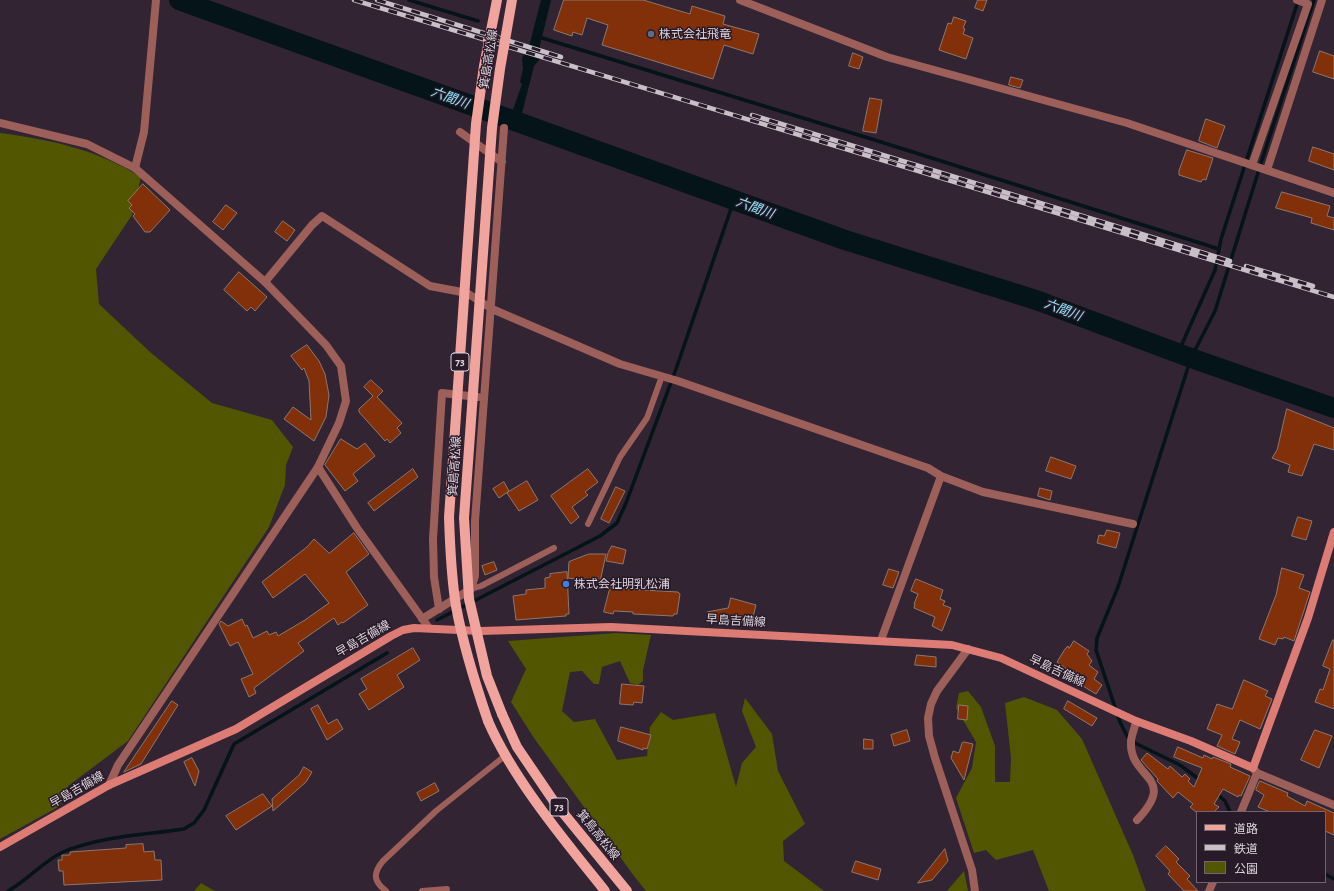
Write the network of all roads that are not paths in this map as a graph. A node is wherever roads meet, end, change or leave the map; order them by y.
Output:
1 (155, 0) edge
2 (497, 0) edge
3 (512, 0) edge
4 (740, 0) edge
5 (1322, 0) edge
6 (1304, 1) edge
7 (0, 123) edge
8 (504, 128) dead end
9 (460, 132) dead end
10 (502, 162) junction
11 (1255, 166) junction
12 (136, 168) junction
13 (1334, 193) edge
14 (265, 282) junction
15 (492, 309) junction
16 (666, 377) junction
17 (485, 397) junction
18 (318, 467) junction
19 (941, 476) junction
20 (588, 524) dead end
21 (1133, 524) dead end
22 (1334, 532) edge
23 (554, 548) dead end
24 (471, 589) junction
25 (439, 609) junction
26 (422, 619) junction
27 (429, 628) junction
28 (881, 640) junction
29 (968, 649) junction
30 (1136, 721) junction
31 (506, 755) junction
32 (1255, 770) junction
33 (109, 785) junction
34 (1334, 805) edge
35 (1241, 811) edge
36 (1137, 820) dead end
37 (0, 847) edge
38 (447, 889) dead end
39 (386, 891) edge
40 (422, 891) edge
41 (605, 891) edge
42 (627, 891) edge
43 (975, 891) edge

1 - 12 street
2 - 31 main road, 箕島高松線 / 73, bridge
3 - 42 main road, 箕島高松線 / 73, bridge
4 - 11 street
5 - 11 street
6 - 11 street
7 - 12 street
8 - 10 street
9 - 10 street
10 - 15 street
11 - 13 street
12 - 14 street
14 - 15 street
14 - 18 street
15 - 16 street
15 - 17 street
16 - 19 street
16 - 20 lane
17 - 24 street
17 - 25 street
18 - 26 street
18 - 33 street
19 - 21 street
19 - 28 street
22 - 32 main road
23 - 24 lane
24 - 25 street
25 - 26 street
26 - 27 street
27 - 28 main road, 早島吉備線
27 - 33 main road, 早島吉備線
28 - 29 main road, 早島吉備線
29 - 30 main road, 早島吉備線
29 - 43 street
30 - 32 main road, 早島吉備線
30 - 36 street
31 - 39 lane
31 - 41 main road, 箕島高松線 / 73
32 - 34 street
32 - 35 street
33 - 37 main road, 早島吉備線
38 - 40 lane

